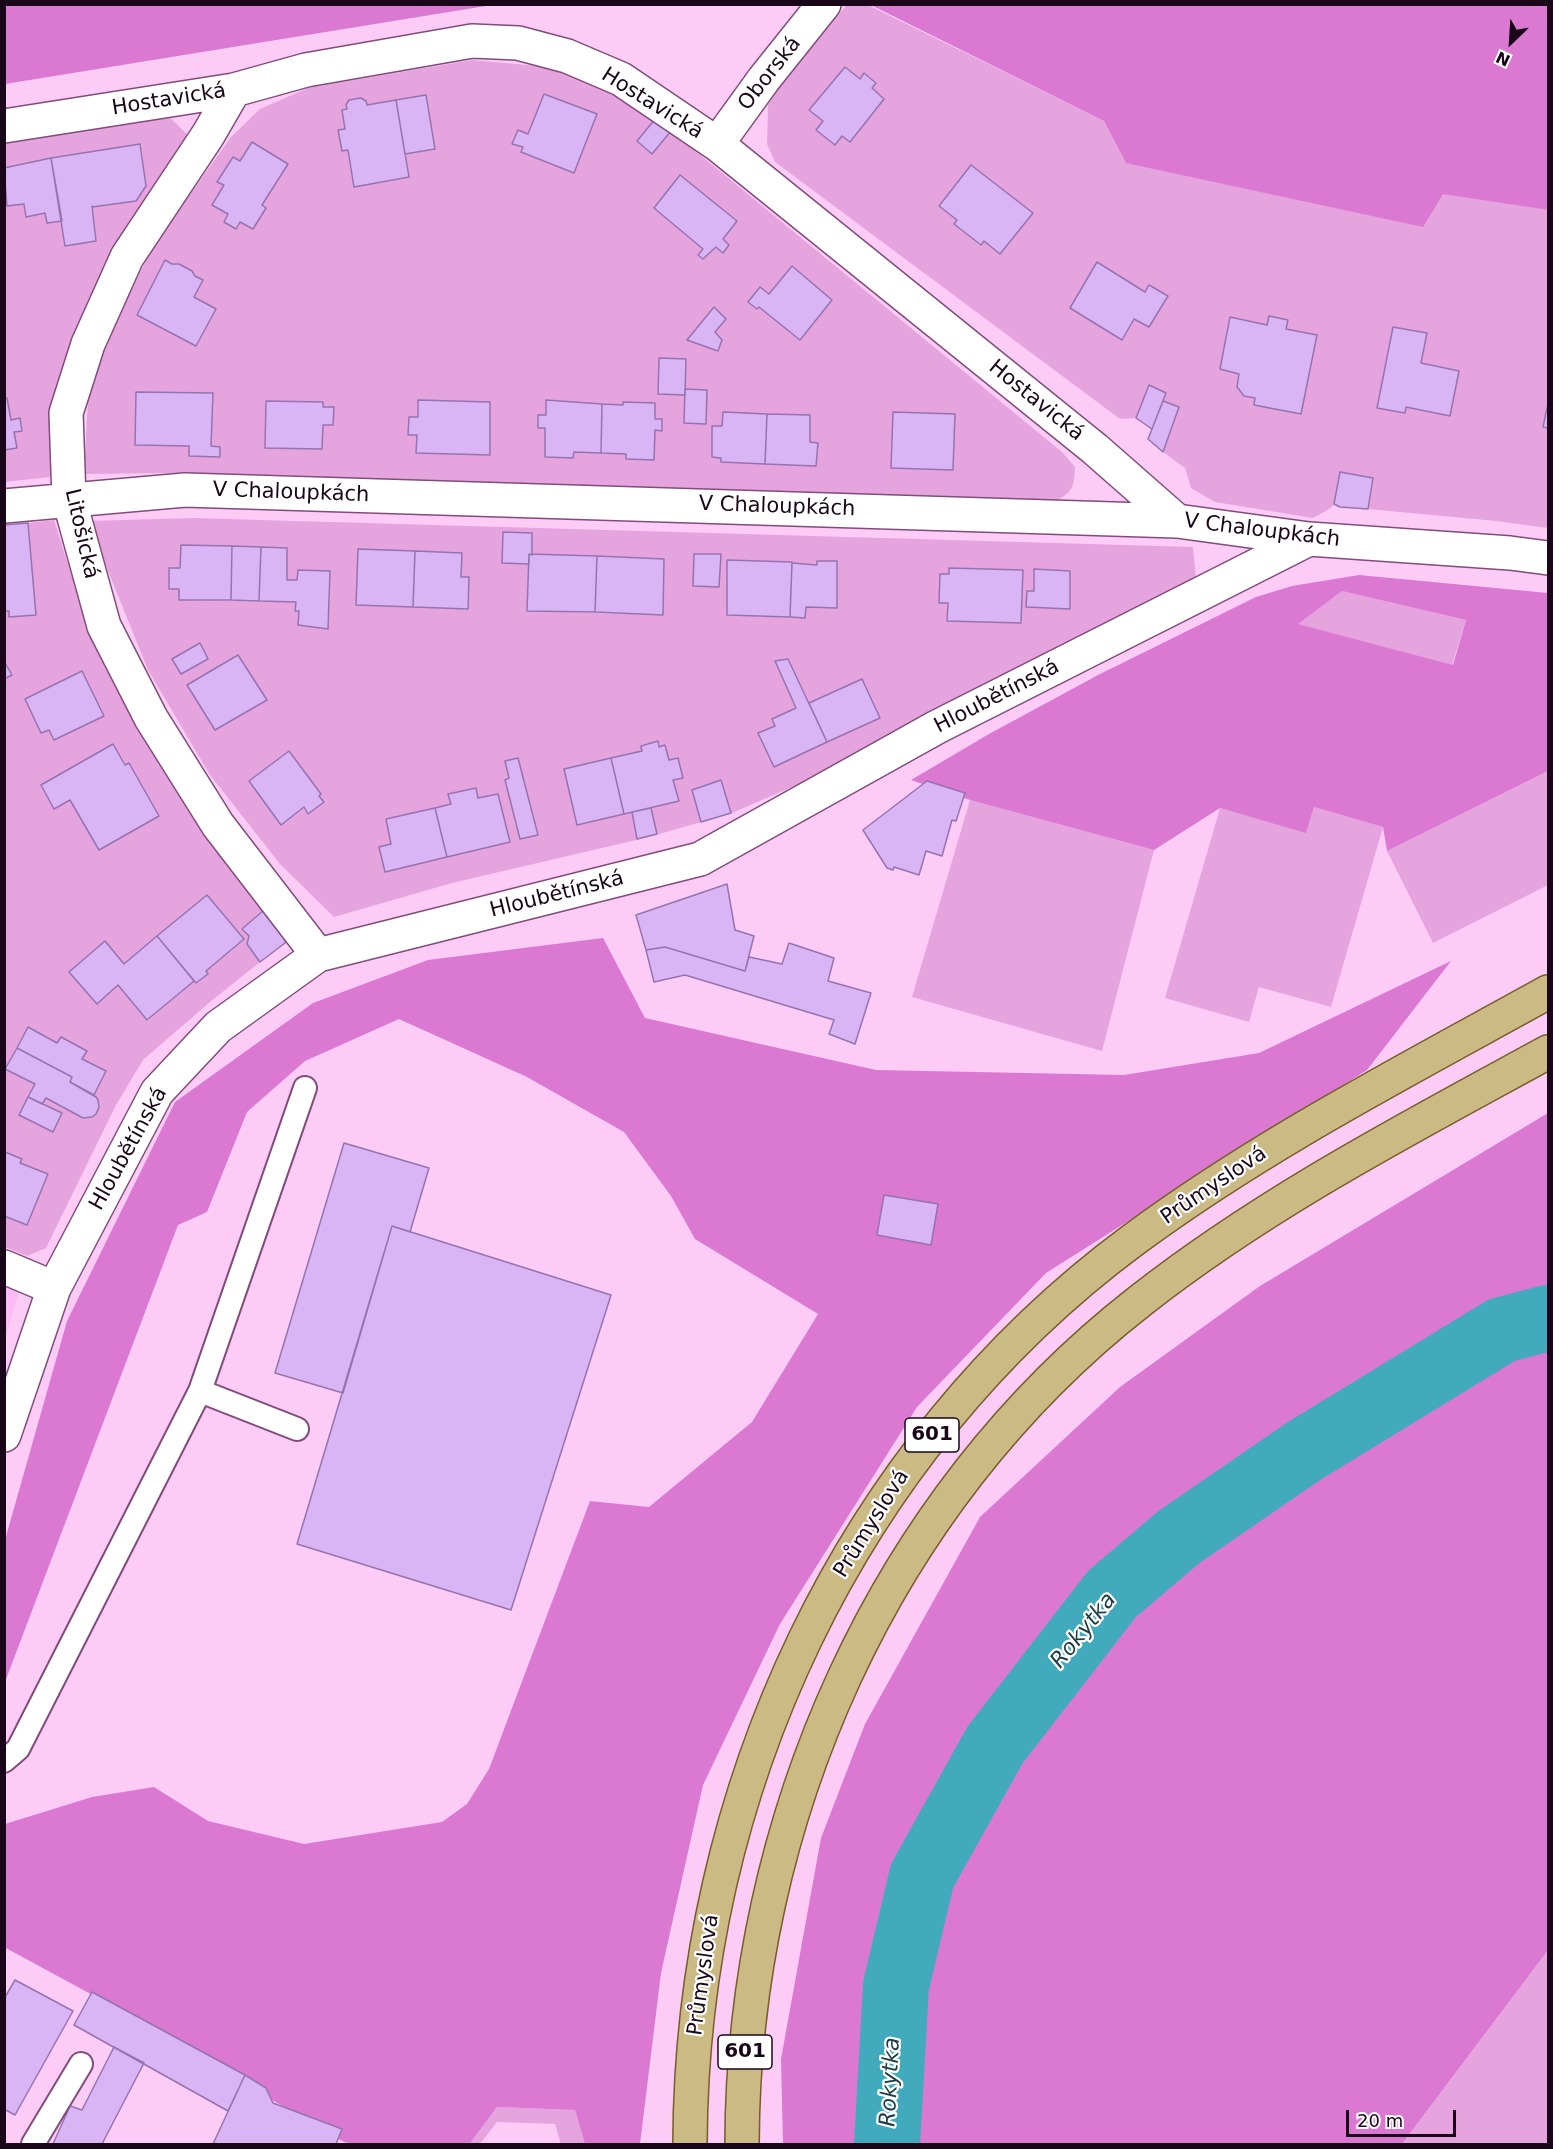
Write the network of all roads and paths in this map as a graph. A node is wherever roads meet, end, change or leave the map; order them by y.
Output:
1 (824, 4) edge
2 (234, 90) junction
3 (4, 126) edge
4 (717, 144) junction
5 (69, 499) junction
6 (4, 506) edge
7 (1177, 521) junction
8 (1309, 539) junction
9 (1548, 558) edge
10 (318, 955) junction
11 (1548, 992) edge
12 (1548, 1052) edge
13 (305, 1088) dead end
14 (4, 1267) edge
15 (54, 1288) junction
16 (200, 1391) junction
17 (297, 1429) dead end
18 (4, 1435) edge
19 (4, 1761) edge
20 (81, 2064) dead end
21 (33, 2145) edge
22 (690, 2145) edge
23 (742, 2145) edge

1 - 4 street, Oborská
2 - 3 street, Hostavická
2 - 4 street, Hostavická
2 - 5 street, Litošická
4 - 7 street, Hostavická
5 - 6 street, V Chaloupkách
5 - 7 street, V Chaloupkách
5 - 10 street, Litošická
7 - 8 street, V Chaloupkách
8 - 9 street, V Chaloupkách
8 - 10 street, Hloubětínská
10 - 15 street, Hloubětínská
11 - 22 main road, Průmyslová / 601
12 - 23 main road, 601
13 - 16 lane
14 - 15 street
15 - 18 street, Hloubětínská
16 - 17 lane
16 - 19 lane
20 - 21 lane

